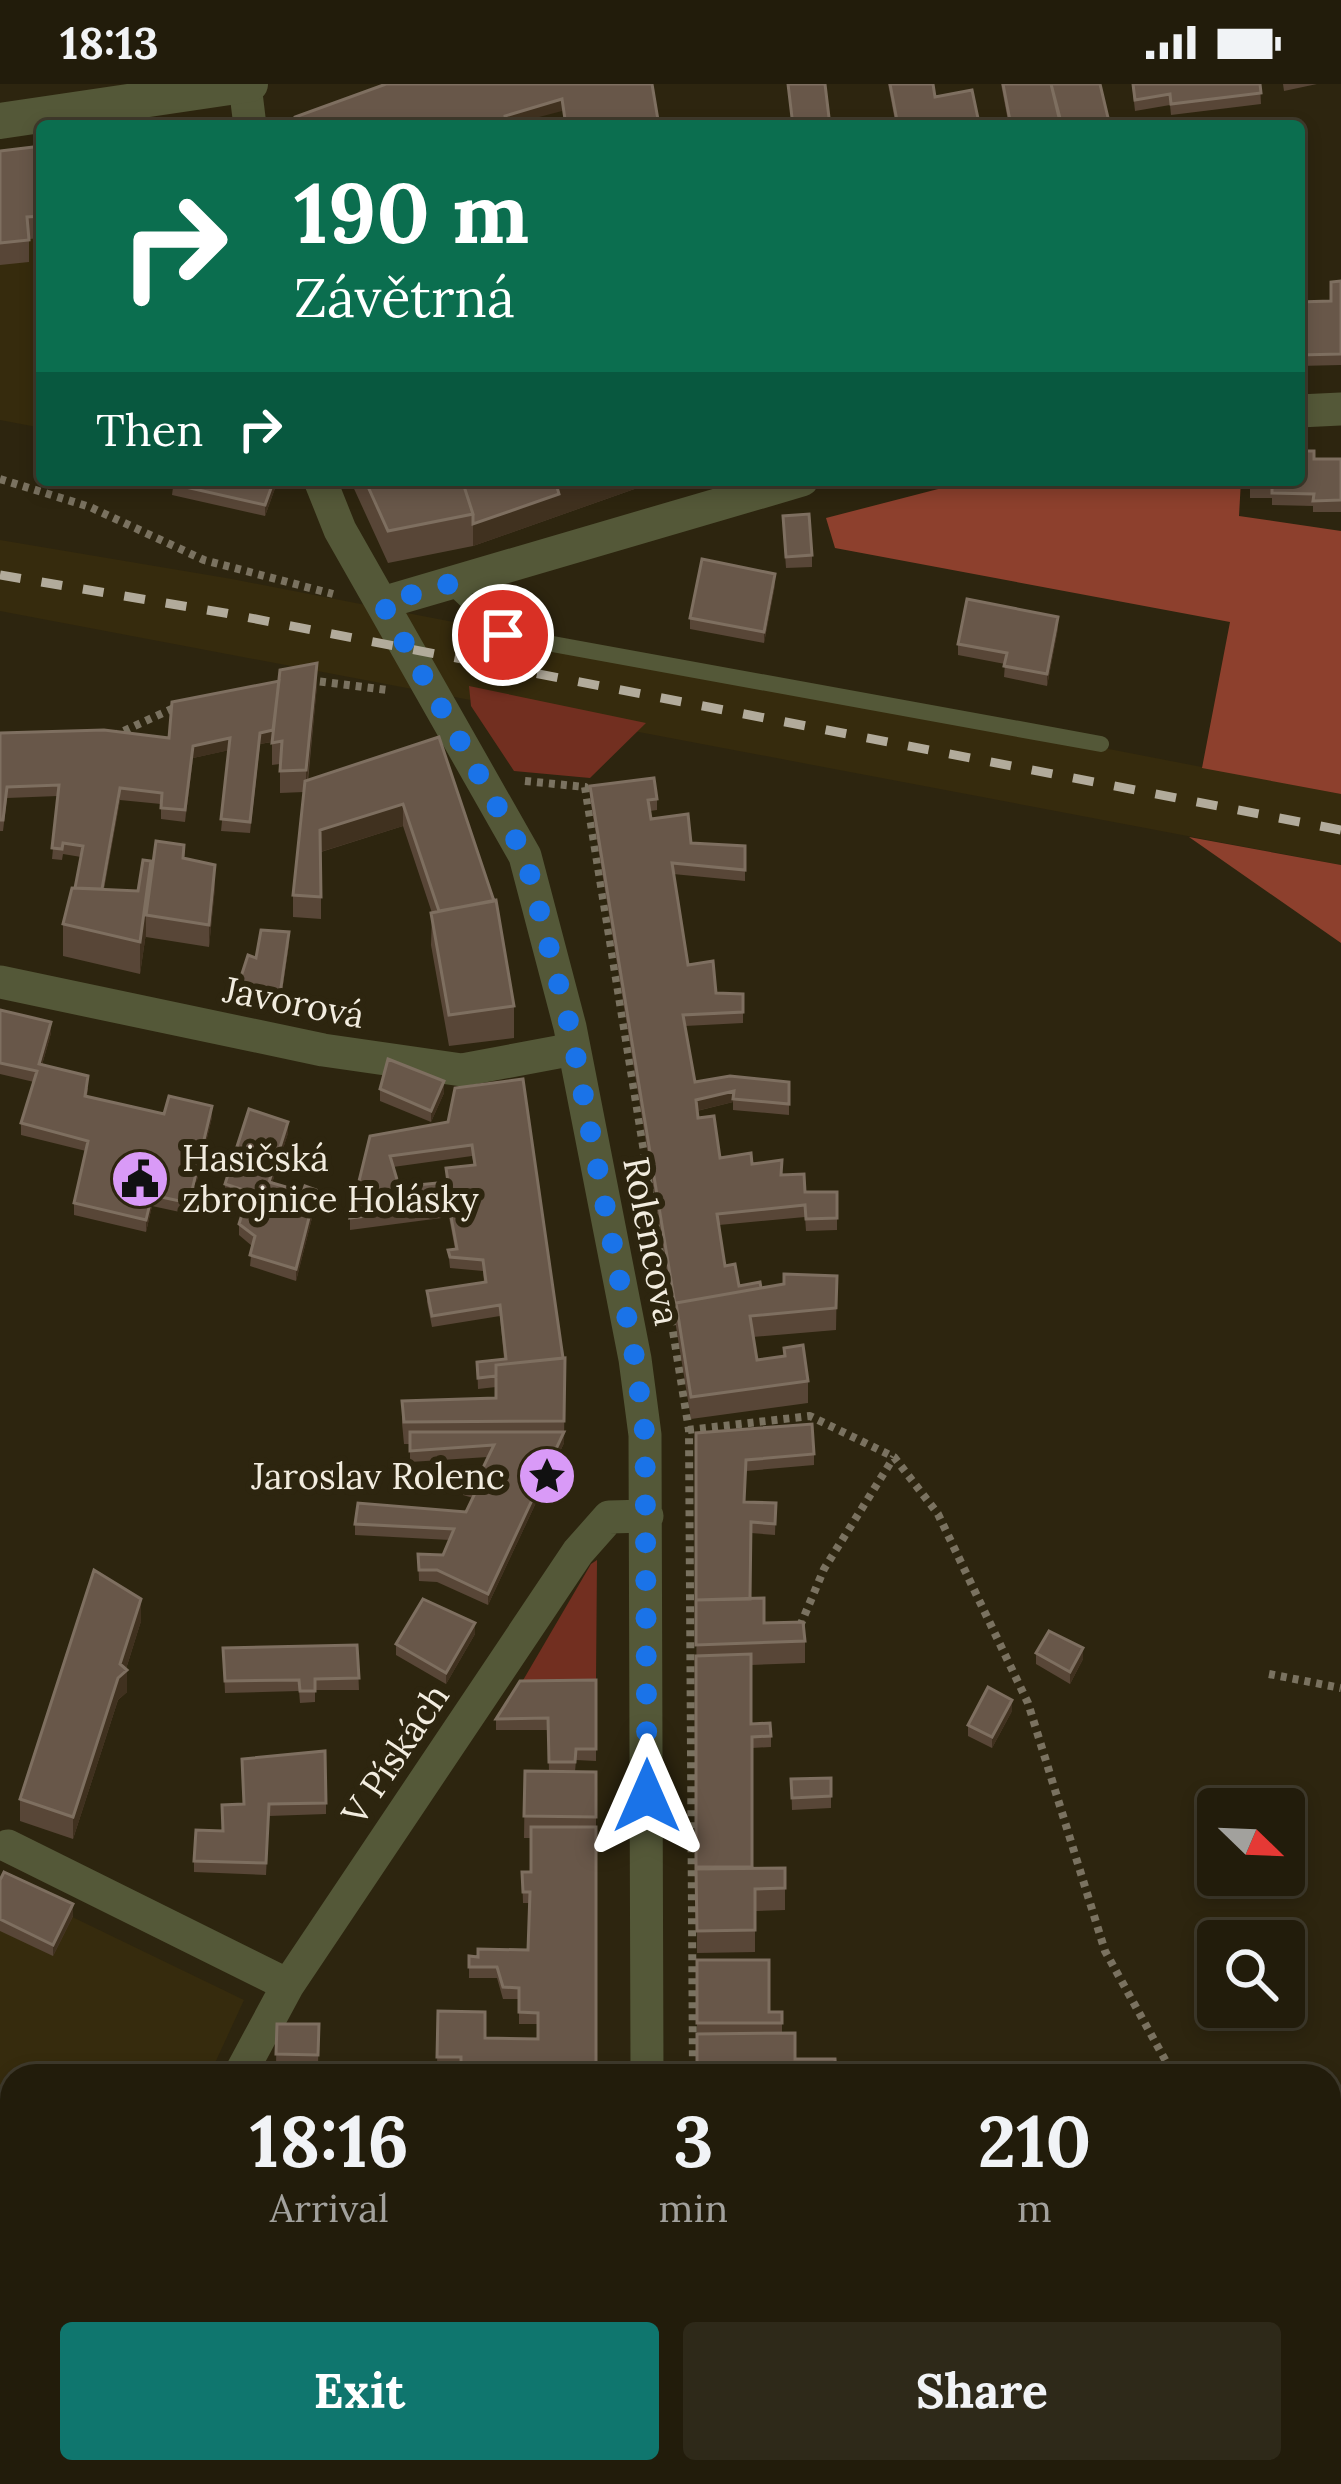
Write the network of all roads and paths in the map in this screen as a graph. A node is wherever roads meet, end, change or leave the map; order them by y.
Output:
1 (247, 84) edge
2 (250, 120) edge
3 (0, 121) edge
4 (1341, 410) edge
5 (1305, 411) edge
6 (0, 478) edge
7 (322, 486) edge
8 (782, 486) edge
9 (449, 584) junction
10 (382, 603) junction
11 (297, 682) edge
12 (436, 700) junction
13 (194, 703) edge
14 (92, 737) edge
15 (1101, 744) dead end
16 (0, 982) edge
17 (574, 1049) junction
18 (645, 1435) junction
19 (895, 1457) junction
20 (647, 1516) junction
21 (800, 1626) edge
22 (1269, 1674) dead end
23 (1341, 1688) edge
24 (8, 1846) dead end
25 (288, 1985) junction
26 (245, 2064) edge
27 (647, 2064) edge
28 (1167, 2064) edge

1 - 2 street
1 - 3 street
4 - 5 street
6 - 10 path
7 - 10 street, Rolencova
8 - 9 street
9 - 10 street
9 - 15 lane
10 - 12 street, Rolencova
11 - 12 path
12 - 17 street, Rolencova
13 - 14 path
16 - 17 street, Javorová
17 - 18 street, Rolencova
18 - 19 path
18 - 20 street, Rolencova
19 - 21 path
19 - 28 path
20 - 25 street, V Pískách
20 - 27 street, Rolencova
22 - 23 path
24 - 25 street
25 - 26 street, V Pískách

